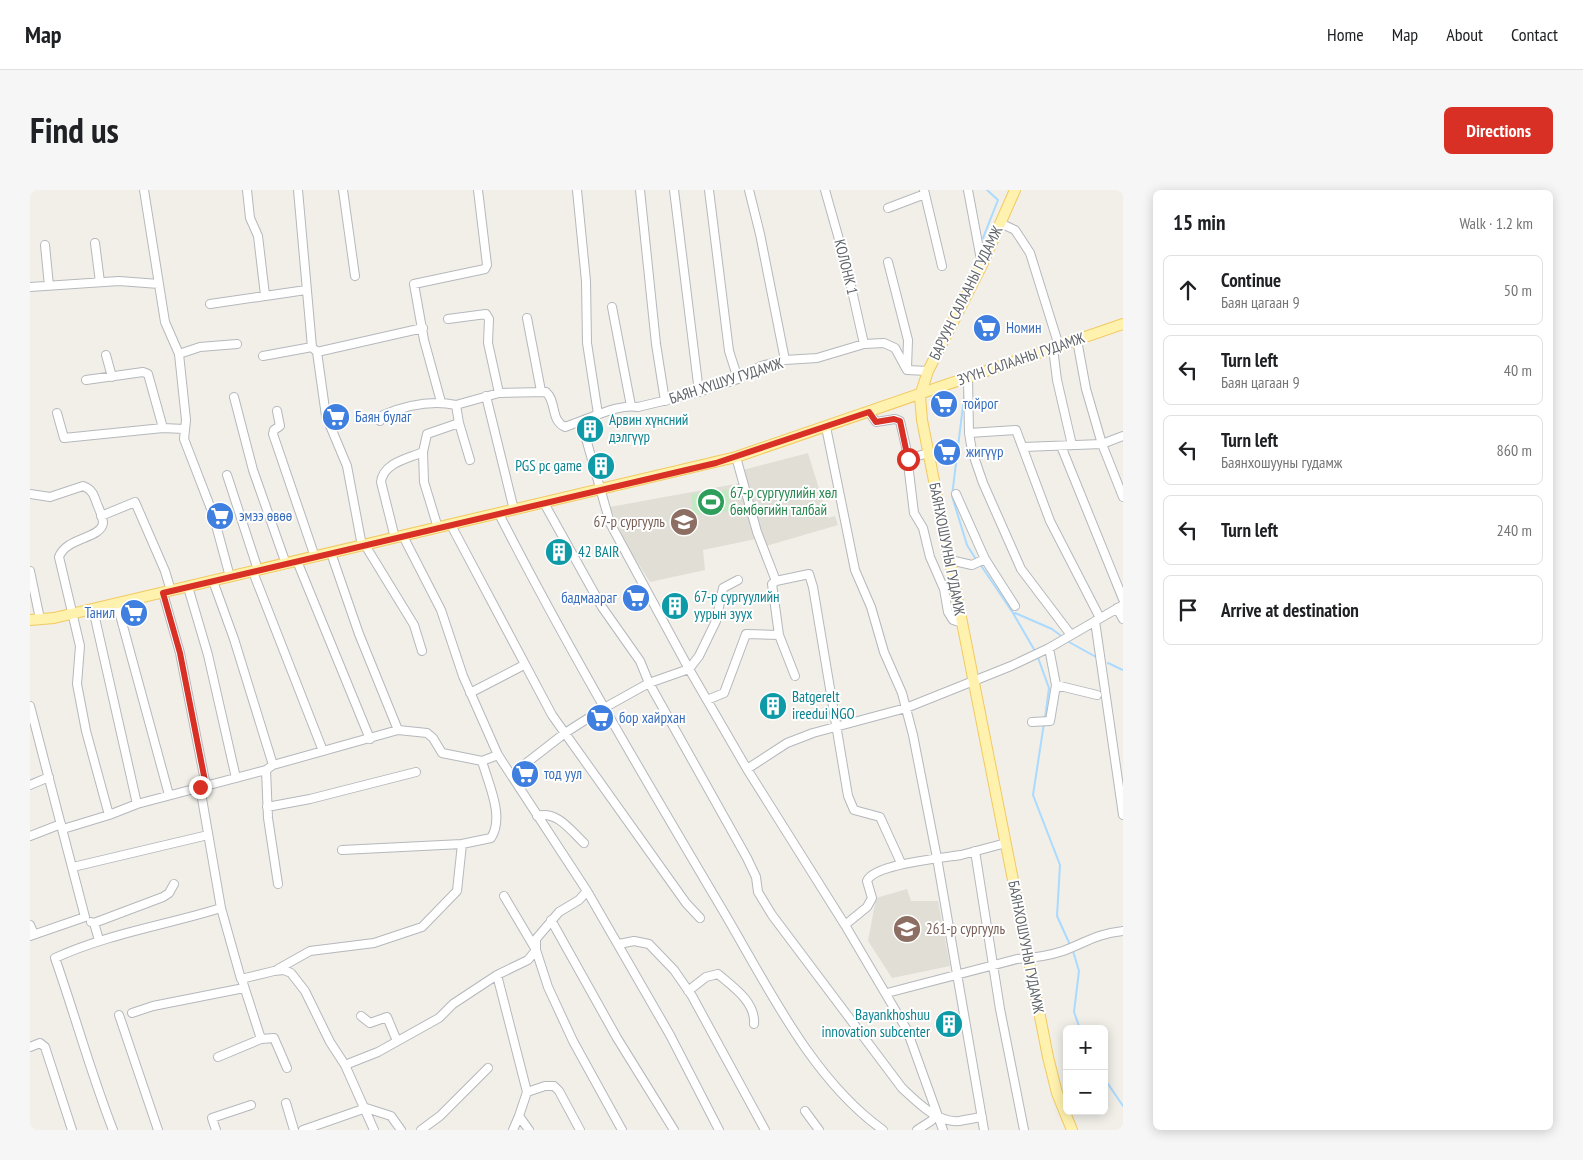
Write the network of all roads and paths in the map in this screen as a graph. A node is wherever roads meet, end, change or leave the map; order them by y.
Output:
1 (144, 190) edge
2 (247, 190) edge
3 (298, 190) edge
4 (344, 190) edge
5 (478, 190) edge
6 (576, 190) edge
7 (640, 190) edge
8 (674, 190) edge
9 (709, 190) edge
10 (749, 190) edge
11 (825, 190) edge
12 (968, 190) edge
13 (1015, 190) edge
14 (925, 192) edge
15 (888, 208) dead end
16 (1000, 223) junction
17 (95, 243) dead end
18 (45, 245) dead end
19 (888, 262) dead end
20 (982, 265) junction
21 (942, 266) dead end
22 (355, 276) dead end
23 (100, 282) junction
24 (159, 284) junction
25 (49, 286) junction
26 (30, 287) edge
27 (306, 290) junction
28 (265, 295) junction
29 (210, 304) dead end
30 (612, 306) dead end
31 (527, 318) dead end
32 (448, 319) dead end
33 (1123, 324) edge
34 (423, 328) junction
35 (1076, 340) junction
36 (236, 344) dead end
37 (864, 344) junction
38 (1056, 347) junction
39 (314, 349) junction
40 (179, 354) junction
41 (106, 355) dead end
42 (262, 356) dead end
43 (785, 360) junction
44 (907, 370) junction
45 (928, 371) junction
46 (112, 377) junction
47 (968, 377) junction
48 (738, 379) junction
49 (86, 380) dead end
50 (541, 391) junction
51 (699, 392) junction
52 (499, 393) junction
53 (486, 396) junction
54 (920, 396) junction
55 (234, 397) dead end
56 (665, 401) junction
57 (441, 402) junction
58 (456, 406) junction
59 (631, 406) junction
60 (277, 411) dead end
61 (869, 412) junction
62 (57, 413) dead end
63 (598, 414) junction
64 (380, 421) dead end
65 (581, 421) junction
66 (459, 422) junction
67 (826, 427) junction
68 (163, 428) junction
69 (184, 429) junction
70 (969, 433) junction
71 (1123, 436) edge
72 (1102, 444) junction
73 (1072, 445) junction
74 (1061, 446) junction
75 (1023, 447) junction
76 (423, 452) junction
77 (928, 453) junction
78 (736, 457) junction
79 (908, 459) junction
80 (470, 460) dead end
81 (227, 475) dead end
82 (600, 490) junction
83 (30, 494) edge
84 (956, 494) dead end
85 (1123, 497) edge
86 (544, 503) junction
87 (514, 510) junction
88 (499, 514) junction
89 (101, 516) junction
90 (451, 525) junction
91 (438, 528) junction
92 (399, 537) junction
93 (364, 546) junction
94 (332, 553) junction
95 (316, 557) junction
96 (950, 560) junction
97 (297, 561) junction
98 (980, 562) junction
99 (286, 564) junction
100 (30, 571) edge
101 (256, 571) junction
102 (230, 577) junction
103 (738, 580) dead end
104 (213, 581) junction
105 (776, 581) junction
106 (188, 587) junction
107 (167, 592) junction
108 (1123, 599) edge
109 (117, 604) junction
110 (1015, 606) dead end
111 (1120, 606) edge
112 (93, 609) junction
113 (70, 615) junction
114 (35, 619) edge
115 (1123, 619) edge
116 (1098, 620) junction
117 (962, 623) junction
118 (779, 635) junction
119 (1071, 635) junction
120 (1049, 648) junction
121 (422, 651) dead end
122 (524, 665) junction
123 (689, 669) junction
124 (795, 676) dead end
125 (973, 680) junction
126 (649, 683) junction
127 (1056, 685) junction
128 (470, 693) junction
129 (1097, 695) dead end
130 (707, 700) junction
131 (30, 706) edge
132 (604, 708) junction
133 (906, 708) junction
134 (1032, 722) dead end
135 (836, 728) junction
136 (398, 730) junction
137 (565, 733) junction
138 (34, 736) edge
139 (370, 739) junction
140 (323, 750) junction
141 (498, 755) junction
142 (482, 761) junction
143 (273, 765) junction
144 (747, 769) junction
145 (266, 770) junction
146 (416, 772) dead end
147 (511, 775) junction
148 (49, 777) junction
149 (236, 778) junction
150 (30, 785) edge
151 (203, 786) junction
152 (169, 795) junction
153 (137, 804) junction
154 (267, 807) junction
155 (109, 815) junction
156 (1123, 815) edge
157 (537, 816) junction
158 (62, 826) junction
159 (208, 835) junction
160 (30, 836) edge
161 (584, 843) dead end
162 (1006, 843) junction
163 (462, 844) junction
164 (342, 850) dead end
165 (975, 851) junction
166 (937, 858) junction
167 (901, 864) junction
168 (73, 867) junction
169 (174, 884) dead end
170 (278, 884) dead end
171 (587, 891) junction
172 (504, 896) dead end
173 (221, 908) junction
174 (85, 917) junction
175 (700, 918) dead end
176 (550, 920) junction
177 (94, 923) junction
178 (30, 925) edge
179 (845, 925) junction
180 (1123, 931) edge
181 (32, 935) edge
182 (99, 940) junction
183 (619, 944) junction
184 (536, 950) junction
185 (1028, 958) junction
186 (993, 965) junction
187 (274, 971) junction
188 (958, 974) junction
189 (497, 975) junction
190 (241, 979) junction
191 (244, 988) junction
192 (688, 991) junction
193 (887, 993) junction
194 (132, 1012) dead end
195 (119, 1015) dead end
196 (361, 1016) dead end
197 (754, 1024) dead end
198 (261, 1040) junction
199 (397, 1041) junction
200 (30, 1046) edge
201 (218, 1057) dead end
202 (345, 1065) junction
203 (287, 1068) dead end
204 (488, 1068) dead end
205 (528, 1092) junction
206 (286, 1103) dead end
207 (251, 1104) dead end
208 (366, 1108) junction
209 (804, 1112) dead end
210 (519, 1116) junction
211 (937, 1116) junction
212 (982, 1117) junction
213 (72, 1130) edge
214 (113, 1130) edge
215 (158, 1130) edge
216 (216, 1130) edge
217 (294, 1130) edge
218 (303, 1130) edge
219 (374, 1130) edge
220 (401, 1130) edge
221 (422, 1130) edge
222 (513, 1130) edge
223 (529, 1130) edge
224 (580, 1130) edge
225 (622, 1130) edge
226 (674, 1130) edge
227 (719, 1130) edge
228 (766, 1130) edge
229 (819, 1130) edge
230 (883, 1130) edge
231 (917, 1130) edge
232 (943, 1130) edge
233 (984, 1130) edge
234 (1024, 1130) edge
235 (1072, 1130) edge

1 - 24 street
2 - 28 street
3 - 27 street
4 - 22 street
5 - 34 street
6 - 63 street
7 - 56 street
8 - 51 street
9 - 48 street
10 - 43 street
11 - 37 street, КОЛОНК 1
12 - 20 street
13 - 16 main road, БАРУУН САЛААНЫ ГУДАМЖ
14 - 15 street
14 - 21 street
16 - 20 main road, БАРУУН САЛААНЫ ГУДАМЖ
16 - 38 street
17 - 23 street
18 - 25 street
19 - 44 street
20 - 45 main road, БАРУУН САЛААНЫ ГУДАМЖ
23 - 24 street
23 - 25 street
24 - 40 street
25 - 26 street
27 - 28 street
27 - 39 street
28 - 29 street
30 - 59 street
31 - 50 street
32 - 52 street
33 - 35 main road, ЗҮҮН САЛААНЫ ГУДАМЖ
34 - 39 street
34 - 57 street
35 - 38 main road, ЗҮҮН САЛААНЫ ГУДАМЖ
35 - 72 street
36 - 40 street
37 - 43 street, БАЯН ХҮШУУ ГУДАМЖ
37 - 44 street, БАЯН ХҮШУУ ГУДАМЖ
38 - 47 main road, ЗҮҮН САЛААНЫ ГУДАМЖ
38 - 73 street
39 - 42 street
39 - 93 street
40 - 69 street
41 - 46 street
43 - 48 street, БАЯН ХҮШУУ ГУДАМЖ
44 - 45 street
45 - 54 main road, БАРУУН САЛААНЫ ГУДАМЖ
46 - 49 street
46 - 68 street
47 - 54 main road, ЗҮҮН САЛААНЫ ГУДАМЖ
47 - 70 street
48 - 51 street, БАЯН ХҮШУУ ГУДАМЖ
50 - 52 street
50 - 65 street, БАЯН ХҮШУУ ГУДАМЖ
51 - 56 street, БАЯН ХҮШУУ ГУДАМЖ
52 - 53 street
53 - 58 street
53 - 87 street
54 - 61 main road
54 - 77 main road, БАЯНХОШУУНЫ ГУДАМЖ
55 - 99 street
56 - 59 street, БАЯН ХҮШУУ ГУДАМЖ
57 - 58 street
57 - 64 street
58 - 66 street
59 - 63 street, БАЯН ХҮШУУ ГУДАМЖ
60 - 95 street
61 - 67 main road
61 - 79 street
62 - 68 street
63 - 65 street, БАЯН ХҮШУУ ГУДАМЖ
65 - 82 street
66 - 76 street
66 - 80 street
67 - 78 main road
67 - 133 street
68 - 69 street
69 - 102 street
70 - 75 street
70 - 119 street
71 - 72 street
72 - 73 street
72 - 85 street
73 - 74 street
74 - 75 street
74 - 108 street
75 - 116 street
76 - 91 street
76 - 92 street
77 - 79 street
77 - 96 main road, БАЯНХОШУУНЫ ГУДАМЖ
78 - 82 main road
78 - 105 street
79 - 117 street
81 - 101 street
82 - 86 main road
82 - 123 street
83 - 89 street
84 - 98 street
86 - 87 main road
86 - 126 street
87 - 88 main road
88 - 90 main road
88 - 132 street
89 - 107 street
89 - 113 street
90 - 91 main road
90 - 122 street
91 - 92 main road
92 - 93 main road
92 - 128 street
93 - 94 main road
93 - 121 street
94 - 95 main road
94 - 136 street
95 - 97 main road
96 - 98 street
96 - 117 main road, БАЯНХОШУУНЫ ГУДАМЖ
97 - 99 main road
97 - 139 street
98 - 110 street
99 - 101 main road
100 - 114 street
101 - 102 main road
101 - 140 street
102 - 104 main road
103 - 123 street
104 - 106 main road
104 - 143 street
105 - 118 street
105 - 135 street
106 - 107 main road
106 - 149 street
107 - 109 main road
107 - 151 street
109 - 112 main road
109 - 152 street
111 - 115 street
111 - 116 street
112 - 113 main road
112 - 153 street
113 - 114 main road
113 - 155 street
116 - 119 street
116 - 156 street
117 - 125 main road, БАЯНХОШУУНЫ ГУДАМЖ
118 - 124 street
118 - 130 street
119 - 120 street
120 - 125 street
120 - 127 street
122 - 128 street
122 - 137 street
123 - 126 street
123 - 130 street
125 - 133 street
125 - 162 main road, БАЯНХОШУУНЫ ГУДАМЖ
126 - 132 street
126 - 211 street
127 - 129 street
127 - 134 street
128 - 141 street
130 - 144 street
131 - 138 street
132 - 137 street
132 - 230 street
133 - 135 street
133 - 166 street
135 - 144 street
135 - 167 street
136 - 139 street
136 - 142 street
137 - 147 street
137 - 175 street
138 - 148 street
139 - 140 street
140 - 143 street
141 - 142 street
141 - 147 street
142 - 163 street
143 - 145 street
144 - 179 street
145 - 149 street
145 - 154 street
146 - 154 street
147 - 157 street
148 - 150 street
148 - 158 street
149 - 151 street
151 - 152 street
151 - 159 street
152 - 153 street
153 - 155 street
154 - 170 street
155 - 158 street
157 - 161 street
157 - 171 street
158 - 160 street
158 - 168 street
159 - 168 street
159 - 173 street
162 - 165 street
162 - 185 main road, БАЯНХОШУУНЫ ГУДАМЖ
163 - 164 street
163 - 187 street
165 - 166 street
165 - 186 street
166 - 167 street
166 - 188 street
167 - 179 street
168 - 174 street
169 - 177 street
171 - 176 street
171 - 183 street
172 - 184 street
173 - 182 street
173 - 190 street
174 - 177 street
174 - 181 street
176 - 184 street
176 - 226 street
177 - 182 street
178 - 181 street
179 - 193 street
180 - 185 street
182 - 214 street
183 - 192 street
183 - 227 street
184 - 189 street
184 - 225 street
185 - 186 street
185 - 235 main road, БАЯНХОШУУНЫ ГУДАМЖ
186 - 188 street
186 - 234 street
187 - 190 street
187 - 202 street
188 - 193 street
188 - 212 street
189 - 199 street
189 - 205 street
190 - 191 street
191 - 194 street
191 - 198 street
192 - 197 street
192 - 228 street
193 - 211 street
195 - 215 street
196 - 199 street
198 - 201 street
198 - 203 street
199 - 202 street
200 - 213 street
202 - 208 street
204 - 221 street
205 - 210 street
205 - 224 street
206 - 217 street
207 - 216 street
208 - 218 street
208 - 219 street
208 - 220 street
209 - 229 street
210 - 222 street
210 - 223 street
211 - 212 street
211 - 231 street
211 - 232 street
212 - 233 street

